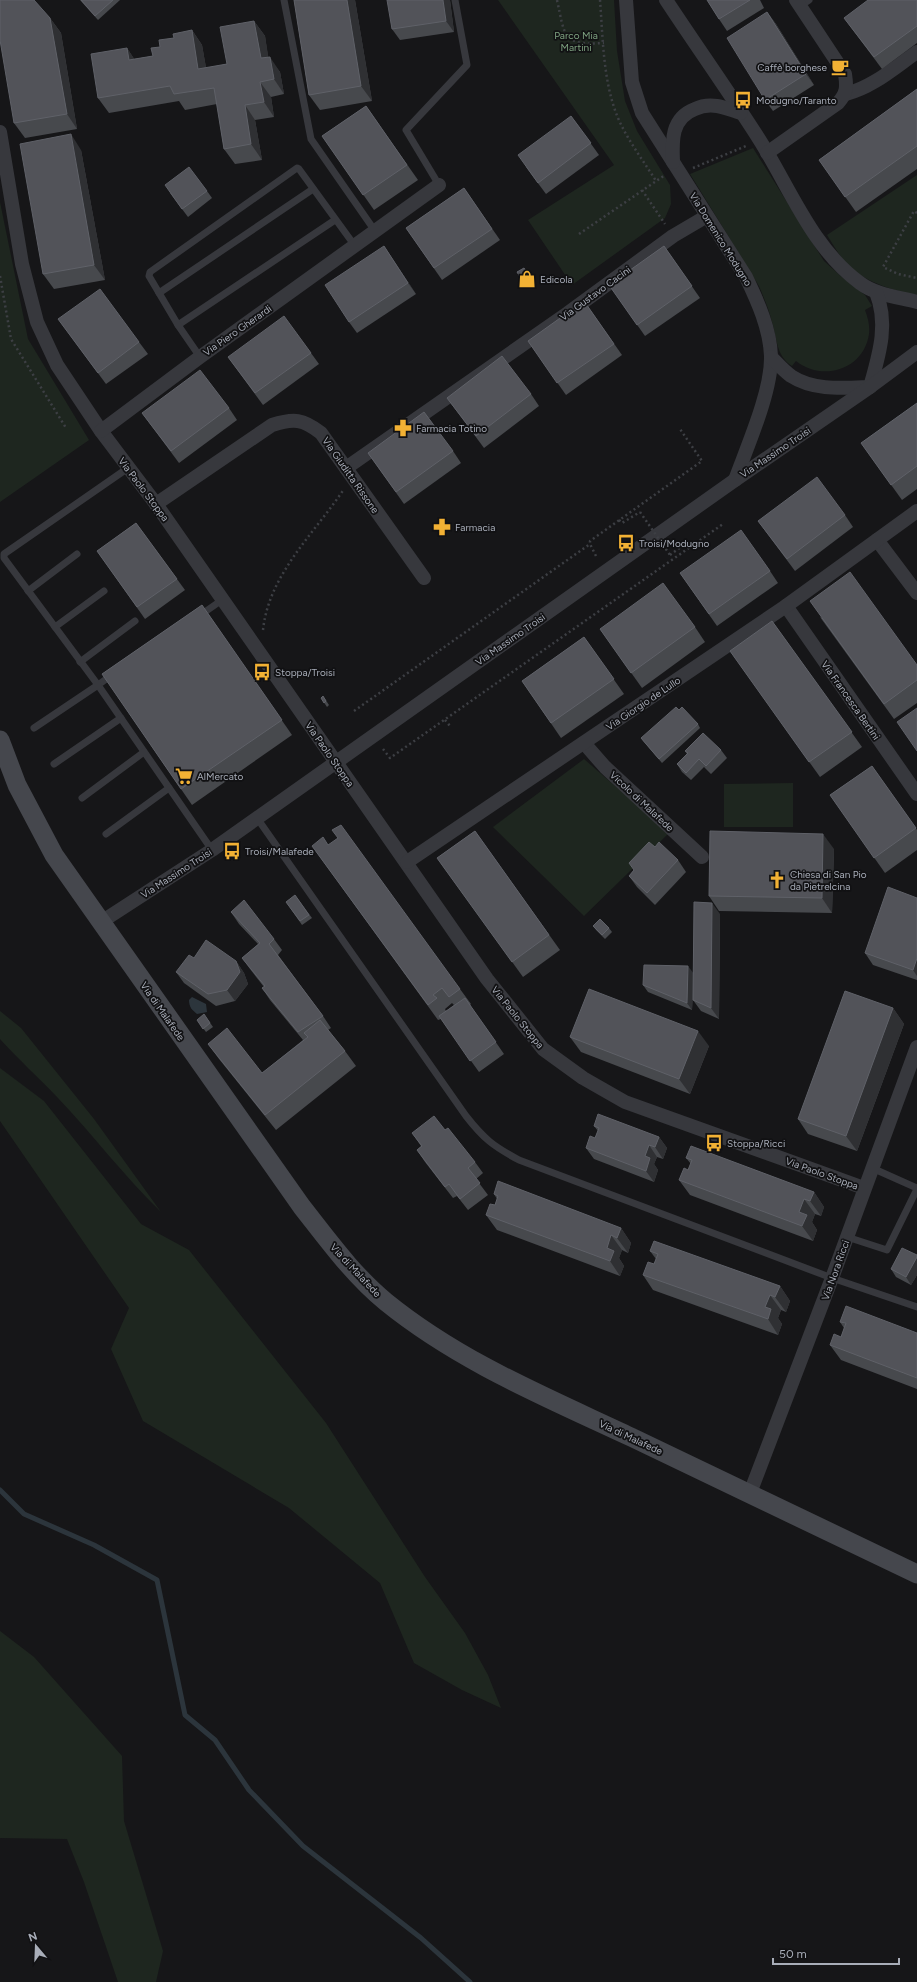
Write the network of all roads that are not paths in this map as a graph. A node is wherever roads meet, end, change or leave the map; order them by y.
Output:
1 (284, 0) edge
2 (455, 0) edge
3 (626, 0) edge
4 (666, 0) edge
5 (802, 2) edge
6 (917, 52) edge
7 (846, 94) junction
8 (741, 113) junction
9 (0, 132) edge
10 (767, 153) junction
11 (673, 163) junction
12 (438, 185) joint
13 (313, 189) junction
14 (707, 216) junction
15 (334, 220) junction
16 (375, 231) junction
17 (355, 246) junction
18 (876, 292) junction
19 (160, 293) junction
20 (917, 302) edge
21 (178, 325) junction
22 (917, 352) edge
23 (200, 357) junction
24 (771, 357) junction
25 (870, 387) junction
26 (100, 431) junction
27 (128, 468) junction
28 (349, 472) junction
29 (735, 480) junction
30 (156, 504) junction
31 (917, 511) edge
32 (877, 540) junction
33 (77, 554) dead end
34 (424, 578) dead end
35 (28, 591) junction
36 (104, 591) dead end
37 (917, 593) edge
38 (222, 600) junction
39 (786, 606) junction
40 (135, 621) dead end
41 (190, 622) edge
42 (55, 627) junction
43 (80, 662) junction
44 (117, 672) edge
45 (98, 685) junction
46 (121, 718) junction
47 (34, 728) dead end
48 (0, 740) edge
49 (584, 743) junction
50 (144, 752) junction
51 (336, 762) junction
52 (54, 764) dead end
53 (170, 788) junction
54 (917, 794) edge
55 (82, 798) dead end
56 (257, 818) junction
57 (106, 834) dead end
58 (212, 850) junction
59 (702, 858) dead end
60 (407, 862) junction
61 (101, 922) junction
62 (917, 1047) edge
63 (872, 1168) junction
64 (864, 1188) junction
65 (917, 1189) edge
66 (847, 1237) junction
67 (832, 1278) junction
68 (917, 1307) edge
69 (750, 1493) junction
70 (917, 1574) edge

1 - 16 lane
2 - 12 lane, Via Piero Gherardi
3 - 11 street, Via Domenico Modugno
4 - 8 street
5 - 7 street
6 - 7 street
7 - 10 street
8 - 10 street
8 - 11 street
9 - 26 street, Via Paolo Stoppa
10 - 18 street
11 - 14 street, Via Domenico Modugno
12 - 16 street, Via Piero Gherardi
13 - 15 lane
13 - 19 lane
13 - 19 lane
14 - 24 street, Via Domenico Modugno
14 - 28 street, Via Gustavo Cacini
15 - 17 lane
15 - 21 lane
16 - 17 street, Via Piero Gherardi
17 - 23 street, Via Piero Gherardi
18 - 20 street
18 - 25 street
19 - 21 lane
21 - 23 lane
22 - 25 street, Via Massimo Troisi
23 - 26 street, Via Piero Gherardi
24 - 25 street
24 - 29 street, Via Domenico Modugno
25 - 29 street, Via Massimo Troisi
26 - 27 street, Via Paolo Stoppa
27 - 30 street, Via Paolo Stoppa
27 - 35 lane
28 - 30 street, Via Giuditta Rissone
28 - 34 street, Via Giuditta Rissone
29 - 51 street, Via Massimo Troisi
30 - 38 street, Via Paolo Stoppa
31 - 32 street, Via Giorgio de Lullo
32 - 37 street
32 - 39 street, Via Giorgio de Lullo
33 - 35 lane
35 - 42 lane
36 - 42 lane
38 - 41 lane
38 - 51 street, Via Paolo Stoppa
39 - 49 street, Via Giorgio de Lullo
39 - 54 street, Via Francesca Bertini
40 - 43 lane
42 - 43 lane
43 - 45 lane
44 - 45 lane
45 - 46 lane
45 - 47 lane
46 - 50 lane
46 - 52 lane
48 - 61 street, Via di Malafede
49 - 59 street, Vicolo di Malafede
49 - 60 street, Via Giorgio de Lullo
50 - 53 lane
50 - 55 lane
51 - 56 street, Via Massimo Troisi
51 - 60 street, Via Paolo Stoppa
53 - 57 lane
53 - 58 lane
56 - 58 street, Via Massimo Troisi
56 - 67 lane
58 - 61 street, Via Massimo Troisi
60 - 64 street, Via Paolo Stoppa
61 - 69 street, Via di Malafede
62 - 63 street, Via Nora Ricci
63 - 64 street, Via Nora Ricci
63 - 65 lane
64 - 66 street, Via Nora Ricci
65 - 66 lane
66 - 67 street, Via Nora Ricci
67 - 68 lane
67 - 69 street, Via Nora Ricci
69 - 70 street, Via di Malafede

